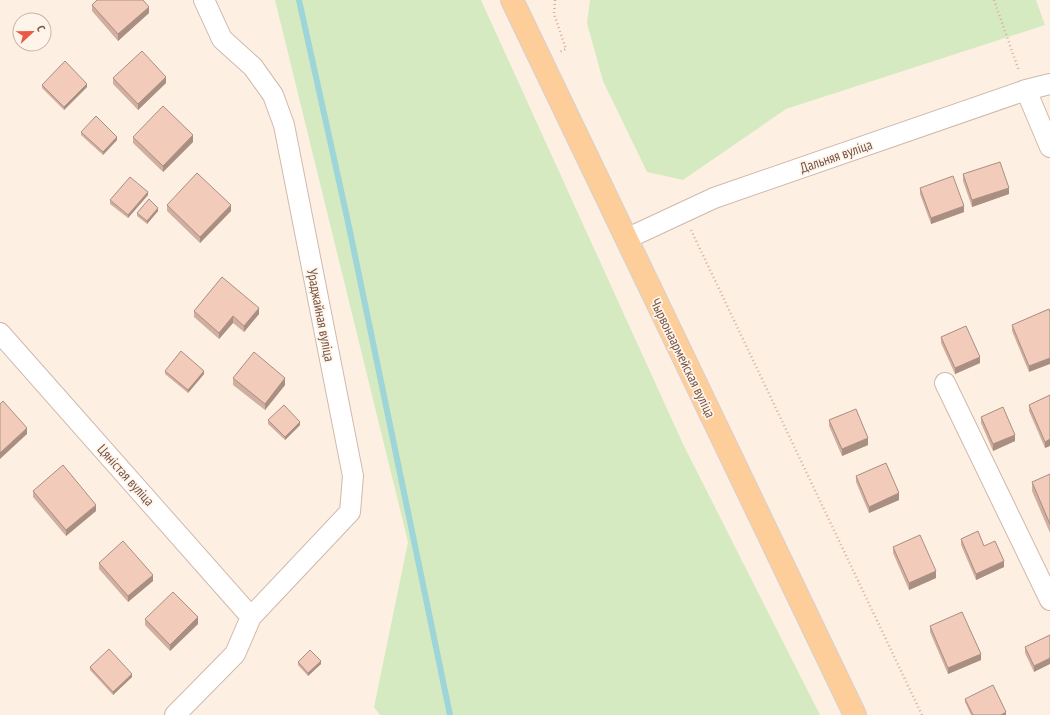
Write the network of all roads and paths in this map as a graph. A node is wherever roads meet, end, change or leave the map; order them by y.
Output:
1 (204, 0) edge
2 (512, 0) edge
3 (994, 0) edge
4 (1050, 84) edge
5 (1026, 90) junction
6 (1050, 147) edge
7 (683, 214) junction
8 (626, 239) junction
9 (0, 333) edge
10 (945, 383) dead end
11 (1050, 600) edge
12 (252, 617) junction
13 (175, 715) edge
14 (855, 715) edge
15 (922, 715) edge

1 - 12 street, Ураджайная вуліца
2 - 8 main road, Чырвонаармейская вуліца
3 - 5 path
4 - 5 street, Дальняя вуліца
5 - 6 street
5 - 7 street, Дальняя вуліца
7 - 8 street, Дальняя вуліца
7 - 15 path
8 - 14 main road, Чырвонаармейская вуліца
9 - 12 street, Цяністая вуліца
10 - 11 street
12 - 13 street, Ураджайная вуліца

